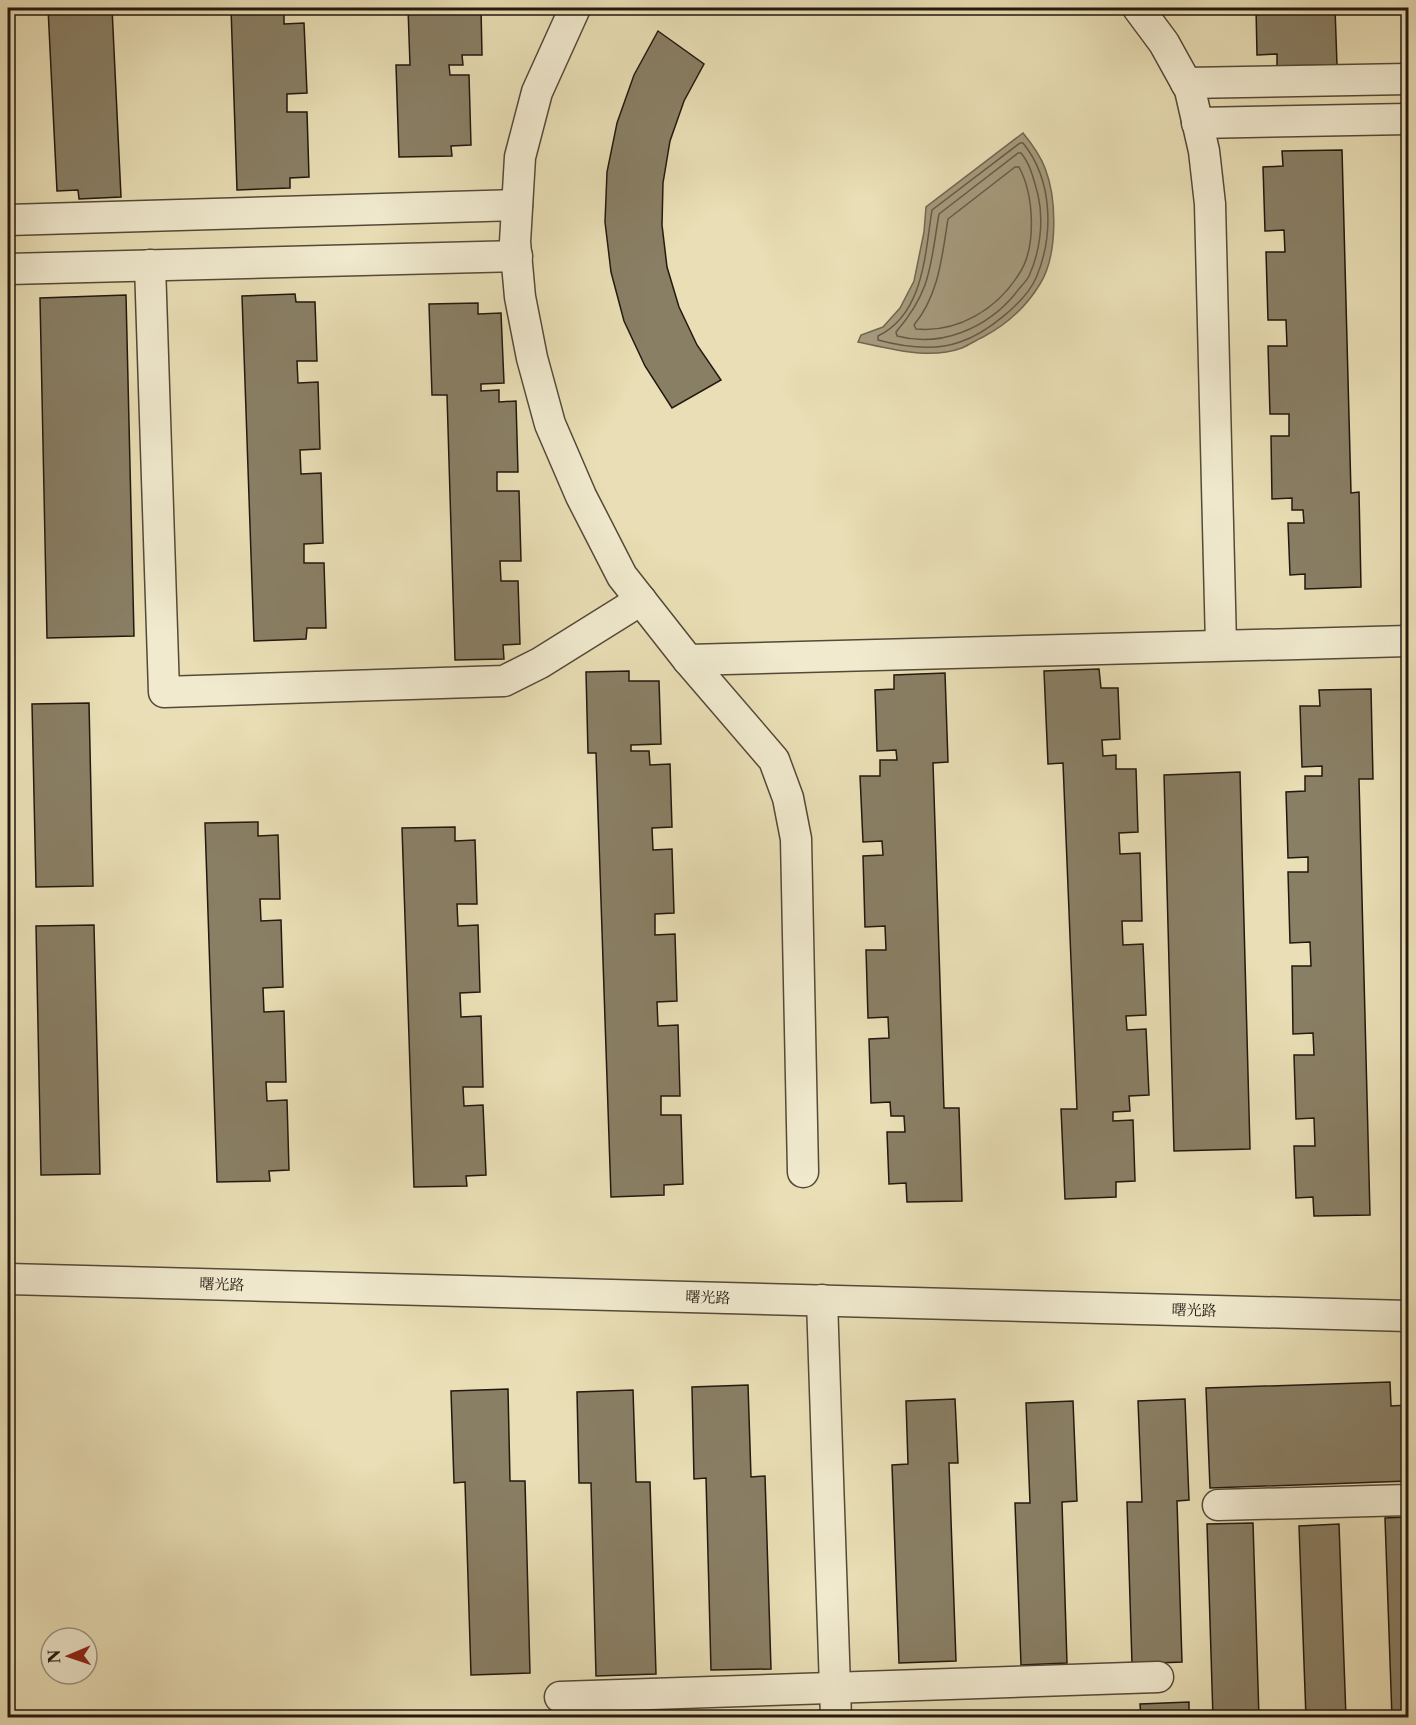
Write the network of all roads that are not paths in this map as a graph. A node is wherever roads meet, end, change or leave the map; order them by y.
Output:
1 (575, 8) edge
2 (1138, 8) edge
3 (1408, 79) edge
4 (1186, 83) junction
5 (1408, 120) edge
6 (1197, 123) junction
7 (517, 205) junction
8 (8, 220) edge
9 (516, 256) junction
10 (150, 265) junction
11 (8, 269) edge
12 (641, 600) junction
13 (1408, 640) edge
14 (1221, 645) junction
15 (688, 660) junction
16 (803, 1172) dead end
17 (8, 1279) edge
18 (822, 1300) junction
19 (1408, 1316) edge
20 (1408, 1500) edge
21 (1218, 1505) dead end
22 (1158, 1677) dead end
23 (835, 1688) junction
24 (560, 1697) dead end
25 (836, 1718) edge

1 - 7 street
2 - 4 street
3 - 4 street
4 - 6 street
5 - 6 street
6 - 14 street
7 - 8 street
7 - 9 street
9 - 10 street
9 - 12 street
10 - 11 street
10 - 12 street
12 - 15 street
13 - 14 street
14 - 15 street
15 - 16 street
17 - 18 street, 曙光路
18 - 19 street, 曙光路
18 - 23 street
20 - 21 street
22 - 23 street
23 - 24 street
23 - 25 street

